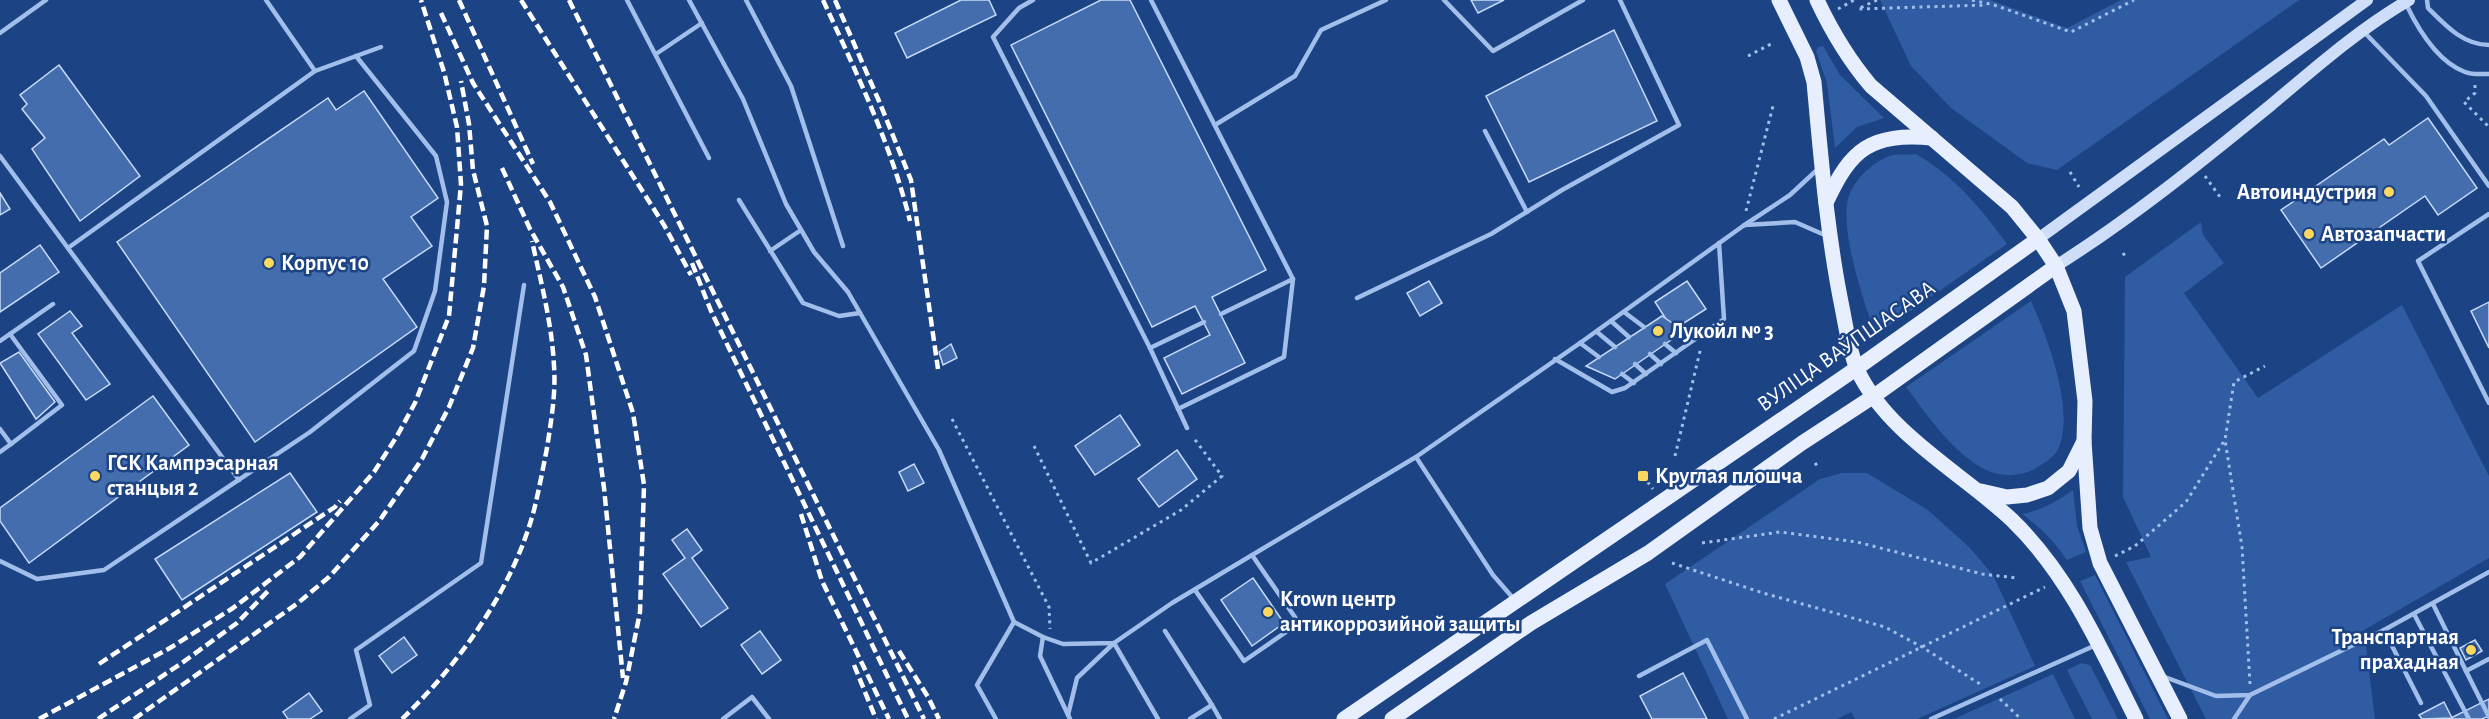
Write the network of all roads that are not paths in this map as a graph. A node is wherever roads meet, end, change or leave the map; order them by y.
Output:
1 (46, 0) edge
2 (266, 0) edge
3 (627, 0) edge
4 (689, 0) edge
5 (746, 0) edge
6 (1032, 0) edge
7 (1151, 0) edge
8 (1386, 0) edge
9 (1444, 0) edge
10 (1583, 0) edge
11 (1620, 0) edge
12 (1779, 0) edge
13 (1817, 0) edge
14 (2367, 0) edge
15 (2427, 0) edge
16 (2407, 1) edge
17 (702, 23) junction
18 (2362, 30) junction
19 (0, 33) edge
20 (2489, 45) edge
21 (381, 47) dead end
22 (656, 54) junction
23 (356, 56) junction
24 (315, 71) junction
25 (2489, 74) edge
26 (1215, 125) junction
27 (1485, 131) dead end
28 (1932, 138) junction
29 (0, 156) edge
30 (710, 158) dead end
31 (1821, 166) junction
32 (2489, 186) edge
33 (739, 200) dead end
34 (1825, 204) junction
35 (1527, 212) junction
36 (2489, 214) edge
37 (1743, 226) junction
38 (801, 230) junction
39 (1829, 237) junction
40 (2038, 239) junction
41 (1719, 243) junction
42 (843, 246) dead end
43 (68, 248) junction
44 (770, 251) junction
45 (2056, 266) junction
46 (1293, 279) junction
47 (524, 285) dead end
48 (1357, 298) dead end
49 (53, 304) dead end
50 (1624, 312) junction
51 (860, 313) junction
52 (1221, 314) dead end
53 (1611, 321) junction
54 (1204, 322) dead end
55 (1644, 327) dead end
56 (1597, 332) junction
57 (10, 334) junction
58 (1629, 337) dead end
59 (0, 341) edge
60 (1580, 343) junction
61 (1665, 344) dead end
62 (1615, 347) dead end
63 (1150, 348) junction
64 (1676, 353) junction
65 (1650, 354) dead end
66 (1599, 357) dead end
67 (1555, 359) junction
68 (1635, 364) dead end
69 (1661, 364) junction
70 (1857, 368) junction
71 (1622, 374) dead end
72 (1646, 374) junction
73 (1634, 383) junction
74 (1874, 396) junction
75 (2489, 403) edge
76 (1178, 409) junction
77 (1187, 428) road end
78 (0, 429) edge
79 (2084, 441) junction
80 (11, 444) junction
81 (0, 452) edge
82 (1416, 458) junction
83 (239, 480) junction
84 (1978, 491) junction
85 (1252, 555) junction
86 (0, 561) edge
87 (2489, 572) edge
88 (1195, 590) junction
89 (1515, 600) junction
90 (2433, 604) junction
91 (2414, 614) junction
92 (1014, 622) junction
93 (2384, 630) junction
94 (1165, 631) dead end
95 (1043, 637) junction
96 (1114, 644) junction
97 (2098, 644) junction
98 (2489, 659) edge
99 (2466, 670) junction
100 (2156, 674) junction
101 (1639, 675) dead end
102 (2250, 695) junction
103 (2421, 704) dead end
104 (1212, 705) junction
105 (1069, 717) edge
106 (2489, 717) edge
107 (351, 719) edge
108 (723, 719) edge
109 (769, 719) edge
110 (996, 719) edge
111 (1158, 719) edge
112 (1190, 719) edge
113 (1220, 719) edge
114 (1344, 719) edge
115 (1392, 719) edge
116 (1747, 719) edge
117 (1931, 719) edge
118 (2136, 719) edge
119 (2180, 719) edge
120 (2234, 719) edge
121 (2469, 719) edge

1 - 19 lane
2 - 24 lane
3 - 22 lane
4 - 17 lane
5 - 42 lane
6 - 63 lane
7 - 26 lane
8 - 26 lane
9 - 10 lane
11 - 35 lane
12 - 31 main road
13 - 28 main road
14 - 40 main road, ВУЛІЦА ВАЎПШАСАВА
15 - 20 lane
16 - 18 main road
16 - 25 lane
17 - 22 lane
17 - 38 lane
18 - 32 lane
18 - 45 main road
21 - 23 lane
22 - 30 lane
23 - 24 lane
23 - 83 lane
24 - 43 lane
26 - 46 lane
27 - 35 lane
28 - 34 main road
28 - 40 main road
29 - 43 lane
31 - 34 main road
31 - 37 lane
33 - 44 lane
34 - 39 main road
35 - 48 lane
36 - 75 lane
37 - 39 lane
37 - 41 lane
38 - 44 lane
38 - 51 lane
39 - 70 main road
40 - 45 main road
40 - 70 main road, ВУЛІЦА ВАЎПШАСАВА
41 - 50 lane
41 - 64 lane
43 - 83 lane
44 - 51 lane
45 - 74 main road
45 - 79 main road
46 - 52 lane
46 - 76 lane
47 - 107 lane
49 - 57 lane
50 - 53 lane
50 - 55 lane
51 - 92 lane
53 - 56 lane
53 - 58 lane
54 - 63 lane
56 - 60 lane
56 - 62 lane
57 - 59 lane
57 - 80 lane
60 - 66 lane
60 - 67 lane
61 - 64 lane
63 - 76 lane
64 - 69 lane
65 - 69 lane
67 - 73 lane
67 - 82 lane
68 - 72 lane
69 - 72 lane
70 - 74 main road
70 - 89 main road, ВУЛІЦА ВАЎПШАСАВА
71 - 73 lane
72 - 73 lane
74 - 84 main road
74 - 115 main road
76 - 77 lane
78 - 80 lane
79 - 84 main road
79 - 100 main road
80 - 81 lane
82 - 85 lane
82 - 89 lane
83 - 86 lane
84 - 97 main road
85 - 88 lane
85 - 88 lane
87 - 90 lane
88 - 96 lane
89 - 114 main road, ВУЛІЦА ВАЎПШАСАВА
90 - 91 lane
90 - 99 lane
91 - 93 lane
91 - 121 lane
92 - 95 lane
92 - 110 lane
93 - 102 lane
93 - 103 lane
94 - 104 lane
95 - 96 lane
95 - 105 lane
96 - 105 lane
96 - 111 lane
97 - 117 lane
97 - 118 main road
98 - 99 lane
99 - 106 lane
100 - 102 lane
100 - 119 main road
101 - 116 lane
102 - 120 lane
104 - 112 lane
104 - 113 lane
108 - 109 lane

